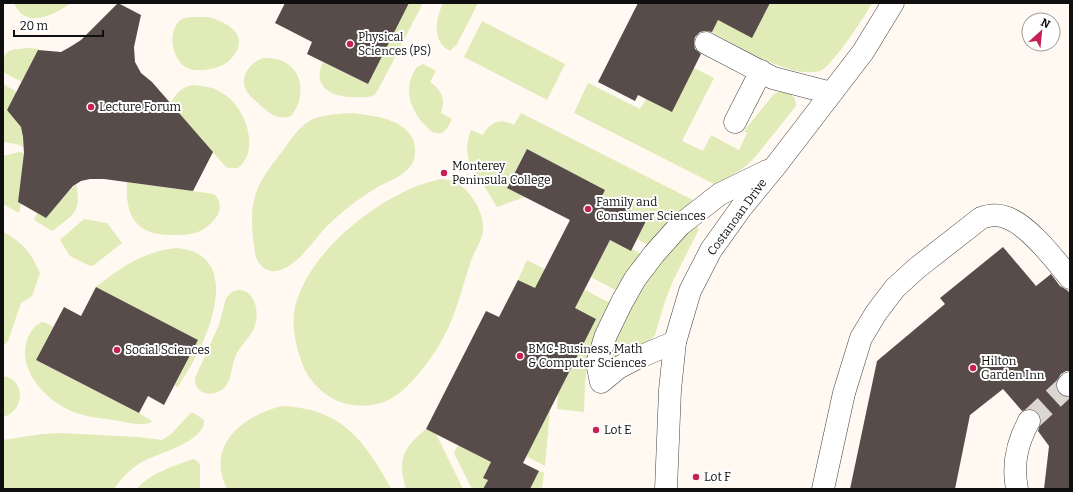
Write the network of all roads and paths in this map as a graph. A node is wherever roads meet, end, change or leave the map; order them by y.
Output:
1 (893, 3) edge
2 (706, 43) dead end
3 (761, 72) junction
4 (831, 94) junction
5 (735, 122) dead end
6 (774, 168) junction
7 (1070, 278) edge
8 (675, 342) junction
9 (1029, 421) tunnel mouth
10 (666, 489) edge
11 (823, 489) edge
12 (1017, 489) edge

1 - 4 street, Costanoan Drive
2 - 3 street
3 - 4 street
3 - 5 street
4 - 6 street, Costanoan Drive
6 - 8 street, Costanoan Drive
6 - 8 street
7 - 11 street
8 - 10 street, Costanoan Drive
9 - 12 street

